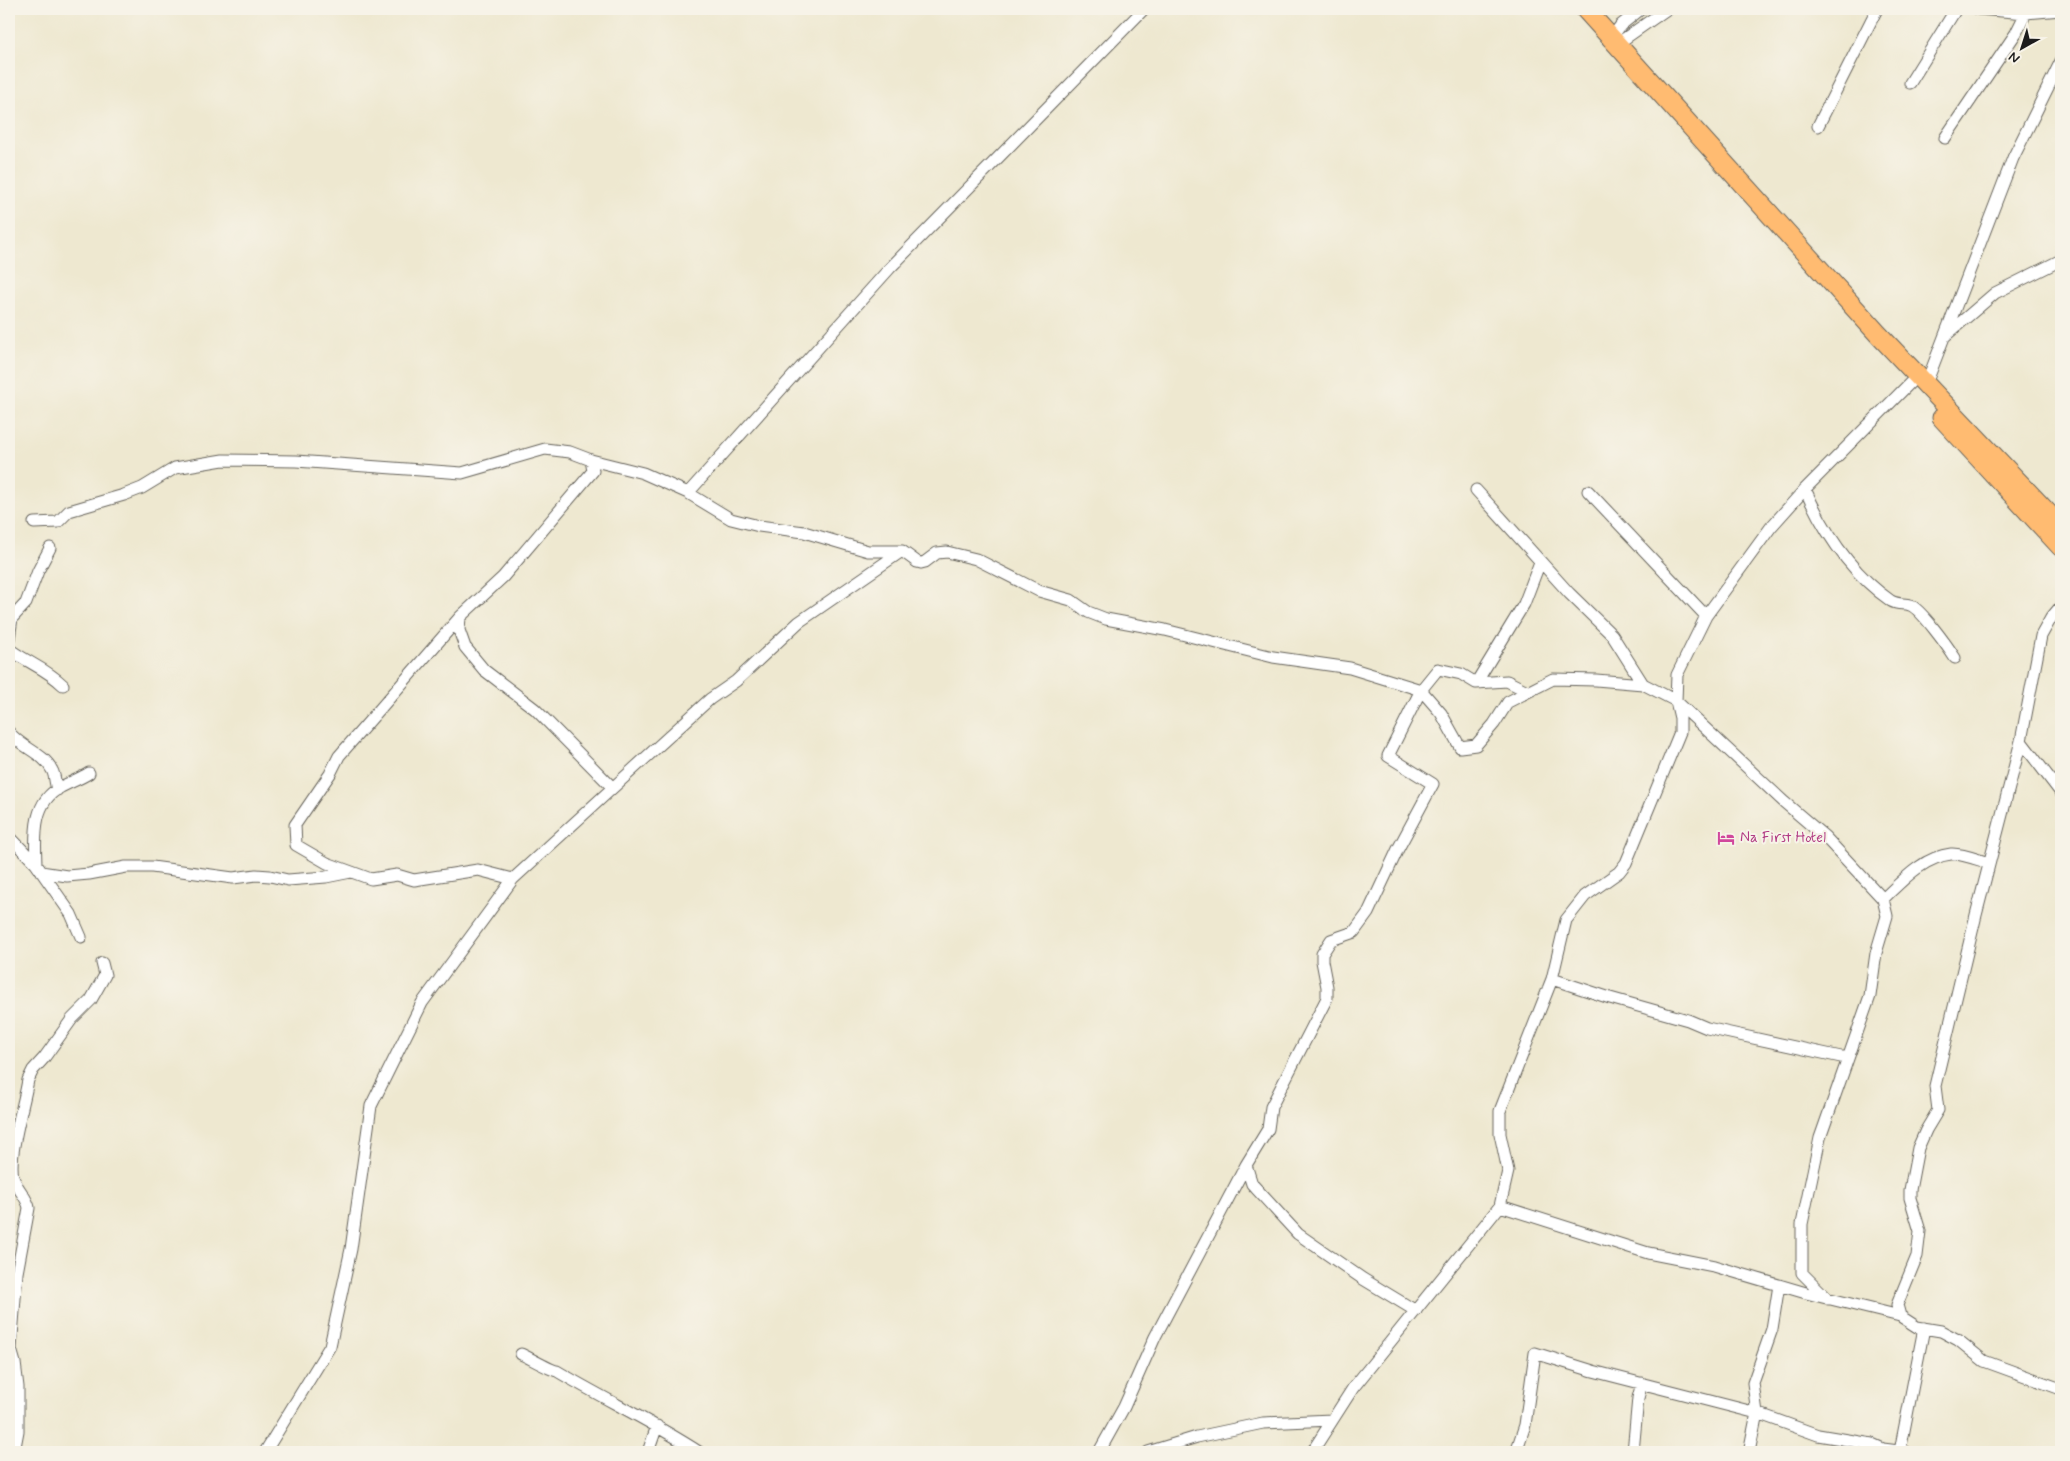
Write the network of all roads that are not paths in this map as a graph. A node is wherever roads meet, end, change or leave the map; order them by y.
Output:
1 (1144, 9) edge
2 (1585, 9) edge
3 (1640, 9) edge
4 (1667, 9) edge
5 (1877, 9) edge
6 (1956, 9) edge
7 (1978, 9) edge
8 (2061, 10) edge
9 (2026, 13) junction
10 (1614, 41) junction
11 (2061, 61) edge
12 (1910, 83) dead end
13 (1818, 126) dead end
14 (1945, 138) dead end
15 (2061, 260) edge
16 (1944, 337) junction
17 (1918, 383) junction
18 (592, 460) junction
19 (1805, 489) junction
20 (1476, 490) dead end
21 (1588, 491) dead end
22 (688, 493) junction
23 (34, 523) dead end
24 (2061, 527) edge
25 (2061, 547) edge
26 (50, 548) dead end
27 (902, 551) junction
28 (1540, 562) junction
29 (2061, 606) edge
30 (10, 614) edge
31 (1706, 616) junction
32 (460, 617) junction
33 (9, 640) edge
34 (9, 653) edge
35 (1955, 658) dead end
36 (1476, 683) junction
37 (1642, 684) junction
38 (63, 685) dead end
39 (1421, 690) junction
40 (1528, 691) junction
41 (1676, 701) junction
42 (9, 732) edge
43 (2021, 741) junction
44 (89, 773) dead end
45 (612, 787) junction
46 (57, 790) junction
47 (2061, 793) edge
48 (9, 836) edge
49 (1989, 863) junction
50 (39, 868) junction
51 (352, 872) junction
52 (513, 879) junction
53 (1882, 899) junction
54 (81, 937) dead end
55 (102, 963) dead end
56 (1552, 978) junction
57 (1848, 1057) junction
58 (1246, 1165) junction
59 (1500, 1206) junction
60 (1779, 1286) junction
61 (1828, 1299) junction
62 (1416, 1311) junction
63 (1900, 1316) junction
64 (1924, 1328) junction
65 (521, 1354) dead end
66 (1642, 1383) junction
67 (2061, 1390) edge
68 (1757, 1413) junction
69 (1332, 1420) junction
70 (657, 1426) junction
71 (14, 1452) edge
72 (265, 1452) edge
73 (648, 1452) edge
74 (699, 1452) edge
75 (1099, 1452) edge
76 (1148, 1452) edge
77 (1312, 1452) edge
78 (1516, 1452) edge
79 (1633, 1452) edge
80 (1749, 1452) edge
81 (1903, 1452) edge

1 - 22 street
2 - 10 highway
3 - 10 street
4 - 10 street
5 - 13 street
6 - 12 street
7 - 9 street
8 - 9 street
9 - 14 street
10 - 17 highway
11 - 16 street
15 - 16 street
16 - 17 street
17 - 19 street
17 - 24 highway
17 - 25 highway
18 - 22 street
18 - 23 street
18 - 32 street
19 - 31 street
19 - 35 street
20 - 28 street
21 - 31 street
22 - 27 street
26 - 30 street
27 - 39 street
27 - 45 street
28 - 36 street
28 - 37 street
29 - 43 street
30 - 33 street
31 - 41 street
32 - 45 street
32 - 51 street
34 - 38 street
36 - 39 street
36 - 40 street
37 - 40 street
37 - 41 street
39 - 40 street
39 - 58 street
41 - 53 street
41 - 56 street
42 - 46 street
43 - 47 street
43 - 49 street
44 - 46 street
45 - 52 street
46 - 50 street
48 - 50 street
49 - 53 street
49 - 63 street
50 - 51 street
50 - 54 street
51 - 52 street
52 - 72 street
53 - 57 street
55 - 71 street
56 - 57 street
56 - 59 street
57 - 61 street
58 - 62 street
58 - 75 street
59 - 60 street
59 - 62 street
60 - 61 street
60 - 68 street
61 - 63 street
62 - 69 street
63 - 64 street
64 - 67 street
64 - 81 street
65 - 70 street
66 - 68 street
66 - 78 street
66 - 79 street
68 - 80 street
68 - 81 street
69 - 76 street
69 - 77 street
70 - 73 street
70 - 74 street

